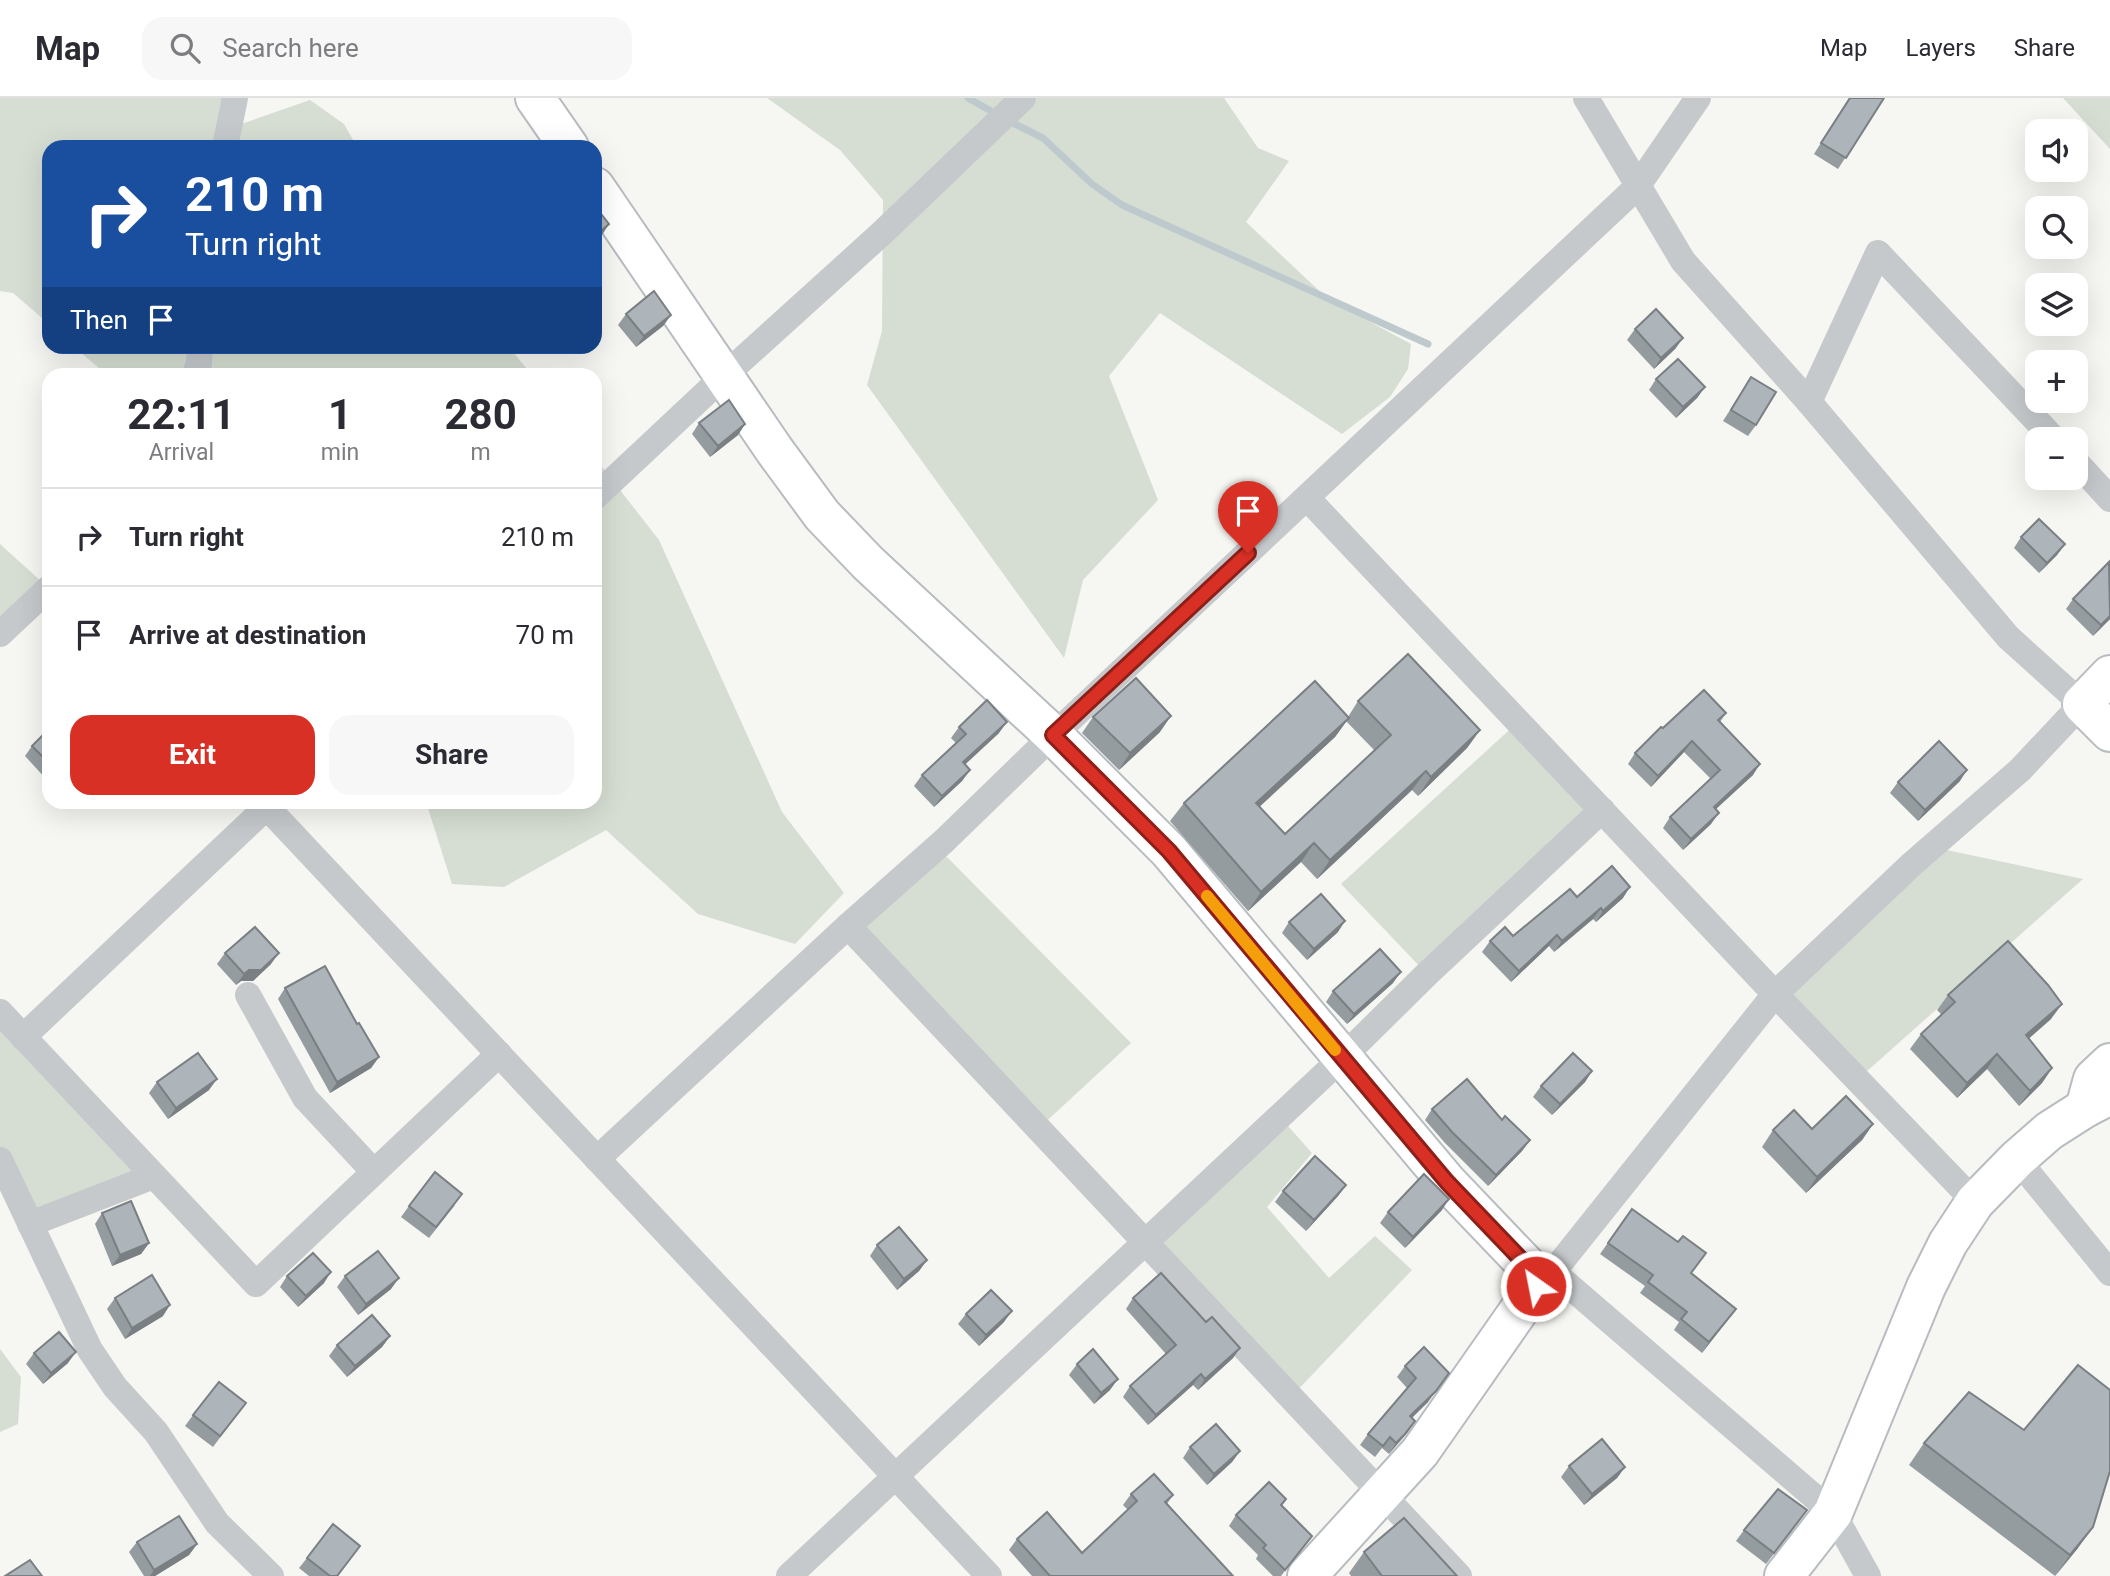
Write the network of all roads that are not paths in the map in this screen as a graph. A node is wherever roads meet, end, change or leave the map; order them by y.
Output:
1 (235, 98) edge
2 (536, 98) edge
3 (1023, 98) edge
4 (1586, 98) edge
5 (1698, 98) edge
6 (226, 140) edge
7 (564, 140) edge
8 (1637, 187) junction
9 (602, 197) edge
10 (724, 376) junction
11 (1809, 402) junction
12 (2043, 427) edge
13 (2088, 475) edge
14 (602, 490) edge
15 (1307, 498) junction
16 (2110, 499) edge
17 (42, 595) edge
18 (0, 634) edge
19 (2110, 675) edge
20 (2082, 704) junction
21 (2110, 732) edge
22 (1053, 735) junction
23 (261, 809) edge
24 (273, 809) edge
25 (1602, 810) junction
26 (848, 926) junction
27 (1775, 994) junction
28 (248, 995) dead end
29 (0, 1012) edge
30 (23, 1037) junction
31 (499, 1054) junction
32 (1342, 1058) junction
33 (2110, 1063) edge
34 (2097, 1102) edge
35 (2017, 1158) junction
36 (597, 1159) junction
37 (0, 1160) edge
38 (374, 1172) junction
39 (154, 1176) junction
40 (1975, 1202) junction
41 (30, 1224) junction
42 (1145, 1243) junction
43 (1544, 1273) junction
44 (2110, 1273) edge
45 (895, 1476) junction
46 (1381, 1494) junction
47 (1833, 1513) junction
48 (271, 1576) edge
49 (789, 1576) edge
50 (989, 1576) edge
51 (1307, 1576) edge
52 (1459, 1576) edge
53 (1784, 1576) edge
54 (1868, 1576) edge

1 - 6 street
2 - 7 street
3 - 10 street
4 - 8 street
5 - 8 street
8 - 11 street
8 - 15 street
9 - 10 street
10 - 14 street
10 - 22 street
11 - 12 street
11 - 20 street
13 - 16 street
15 - 22 street
15 - 25 street
17 - 18 street
19 - 20 street
20 - 21 street
20 - 27 street
22 - 26 street
22 - 32 street
23 - 30 street
24 - 31 street
25 - 27 street
25 - 32 street
26 - 36 street
26 - 42 street
27 - 40 street
27 - 43 street
28 - 38 street
29 - 30 street
30 - 39 street
31 - 36 street
31 - 38 street
32 - 42 street
32 - 43 street
33 - 34 street
34 - 35 street
35 - 40 street
35 - 44 street
36 - 45 street
37 - 41 street
38 - 39 street
39 - 41 street
40 - 47 street
41 - 48 street
42 - 45 street
42 - 46 street
43 - 46 street
43 - 47 street
45 - 49 street
45 - 50 street
46 - 51 street
46 - 52 street
47 - 53 street
47 - 54 street

